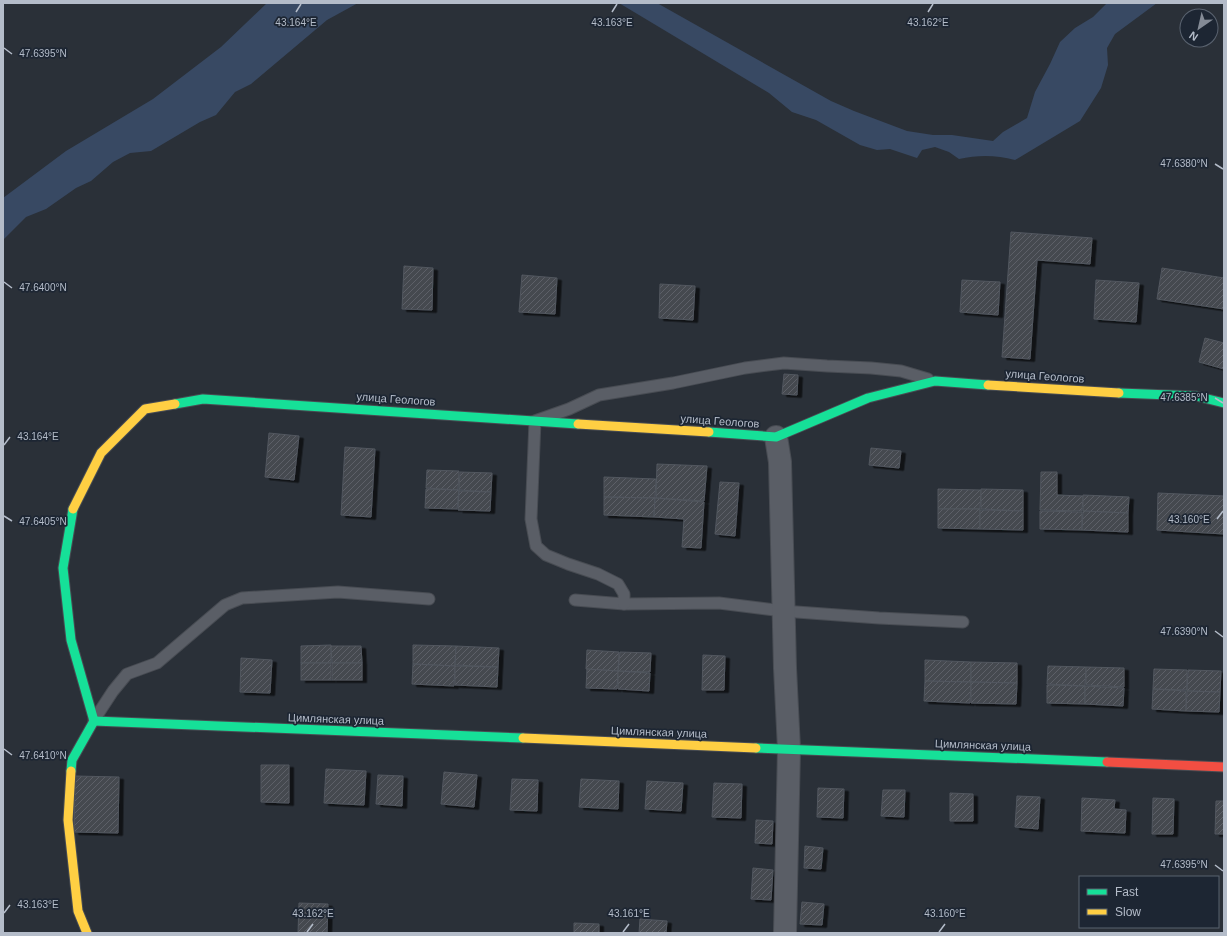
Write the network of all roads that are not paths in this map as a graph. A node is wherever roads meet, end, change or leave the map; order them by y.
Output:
1 (935, 381) junction
2 (1224, 403) edge
3 (535, 420) junction
4 (776, 437) junction
5 (429, 599) dead end
6 (575, 600) dead end
7 (624, 604) junction
8 (783, 611) junction
9 (963, 622) dead end
10 (94, 720) junction
11 (789, 749) junction
12 (1224, 767) edge
13 (87, 933) edge
14 (785, 933) edge

1 - 2 street, улица Геологов
1 - 3 lane
1 - 4 street, улица Геологов
3 - 4 street, улица Геологов
3 - 7 lane
3 - 10 street, улица Геологов
4 - 8 street
5 - 10 lane
6 - 7 lane
7 - 8 lane
8 - 9 lane
8 - 11 street
10 - 11 street, Цимлянская улица
10 - 13 street
11 - 12 street, Цимлянская улица
11 - 14 street

